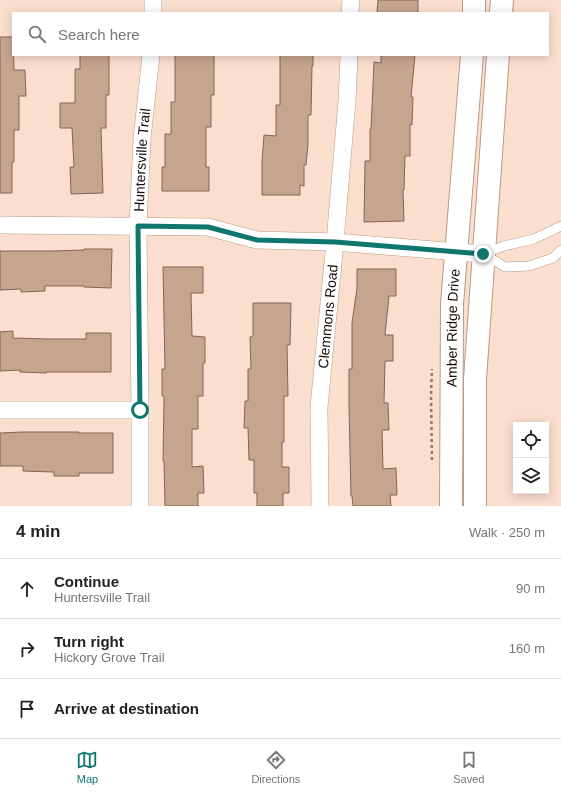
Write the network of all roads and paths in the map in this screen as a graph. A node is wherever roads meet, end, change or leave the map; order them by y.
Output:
1 (153, 0) edge
2 (351, 0) edge
3 (474, 0) edge
4 (502, 0) edge
5 (153, 12) edge
6 (350, 12) edge
7 (474, 12) edge
8 (501, 12) edge
9 (150, 56) edge
10 (349, 56) edge
11 (472, 56) edge
12 (498, 56) edge
13 (0, 225) edge
14 (138, 226) junction
15 (561, 226) edge
16 (335, 242) junction
17 (561, 250) edge
18 (456, 252) junction
19 (483, 254) junction
20 (0, 410) edge
21 (140, 410) junction
22 (140, 506) edge
23 (320, 506) edge
24 (451, 506) edge
25 (475, 506) edge

1 - 5 street
2 - 6 street
3 - 7 street
4 - 8 street
9 - 14 street, Huntersville Trail
10 - 16 street, Clemmons Road
11 - 18 street, Amber Ridge Drive
12 - 19 street, Amber Ridge Drive
13 - 14 street
14 - 16 street
14 - 21 street, Huntersville Trail
15 - 19 lane
16 - 18 street
16 - 23 street, Clemmons Road
17 - 19 lane
18 - 19 street
18 - 24 street, Amber Ridge Drive
19 - 25 street, Amber Ridge Drive
20 - 21 street
21 - 22 street, Huntersville Trail

